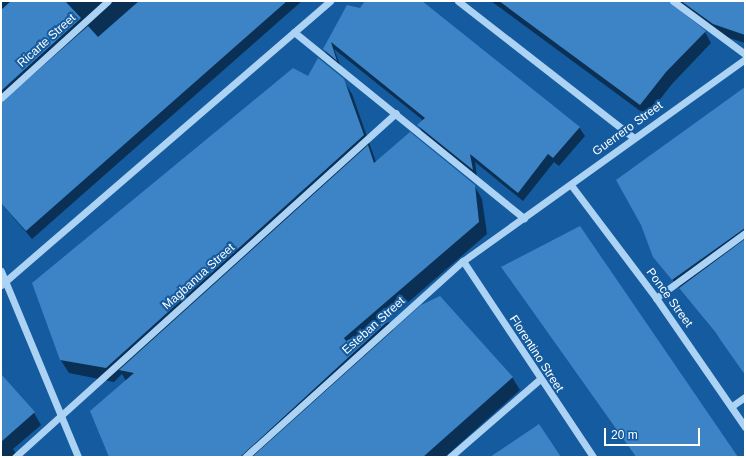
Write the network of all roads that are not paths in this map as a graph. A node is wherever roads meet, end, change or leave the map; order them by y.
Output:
1 (108, 1) edge
2 (330, 1) edge
3 (458, 1) edge
4 (673, 1) edge
5 (294, 32) junction
6 (745, 54) edge
7 (745, 59) edge
8 (1, 98) edge
9 (396, 113) junction
10 (633, 137) junction
11 (571, 185) junction
12 (524, 218) junction
13 (745, 233) edge
14 (464, 261) junction
15 (1, 271) edge
16 (3, 283) edge
17 (656, 298) junction
18 (540, 380) junction
19 (745, 397) edge
20 (732, 406) junction
21 (61, 417) junction
22 (745, 427) edge
23 (16, 457) edge
24 (78, 457) edge
25 (244, 457) edge
26 (450, 457) edge
27 (593, 457) edge

1 - 8 street, Ricarte Street
2 - 5 street
3 - 10 street
4 - 6 street
5 - 9 street
5 - 16 street
7 - 10 street, Guerrero Street
9 - 12 street
9 - 21 street, Magbanua Street
10 - 11 street, Guerrero Street
11 - 12 street, Guerrero Street
11 - 17 street, Ponce Street
12 - 14 street, Esteban Street
13 - 17 street
14 - 18 street, Florentino Street
14 - 25 street, Esteban Street
15 - 16 street
16 - 21 street
17 - 20 street, Ponce Street
18 - 26 street
18 - 27 street, Florentino Street
19 - 20 street
20 - 22 street, Ponce Street
21 - 23 street, Magbanua Street
21 - 24 street

